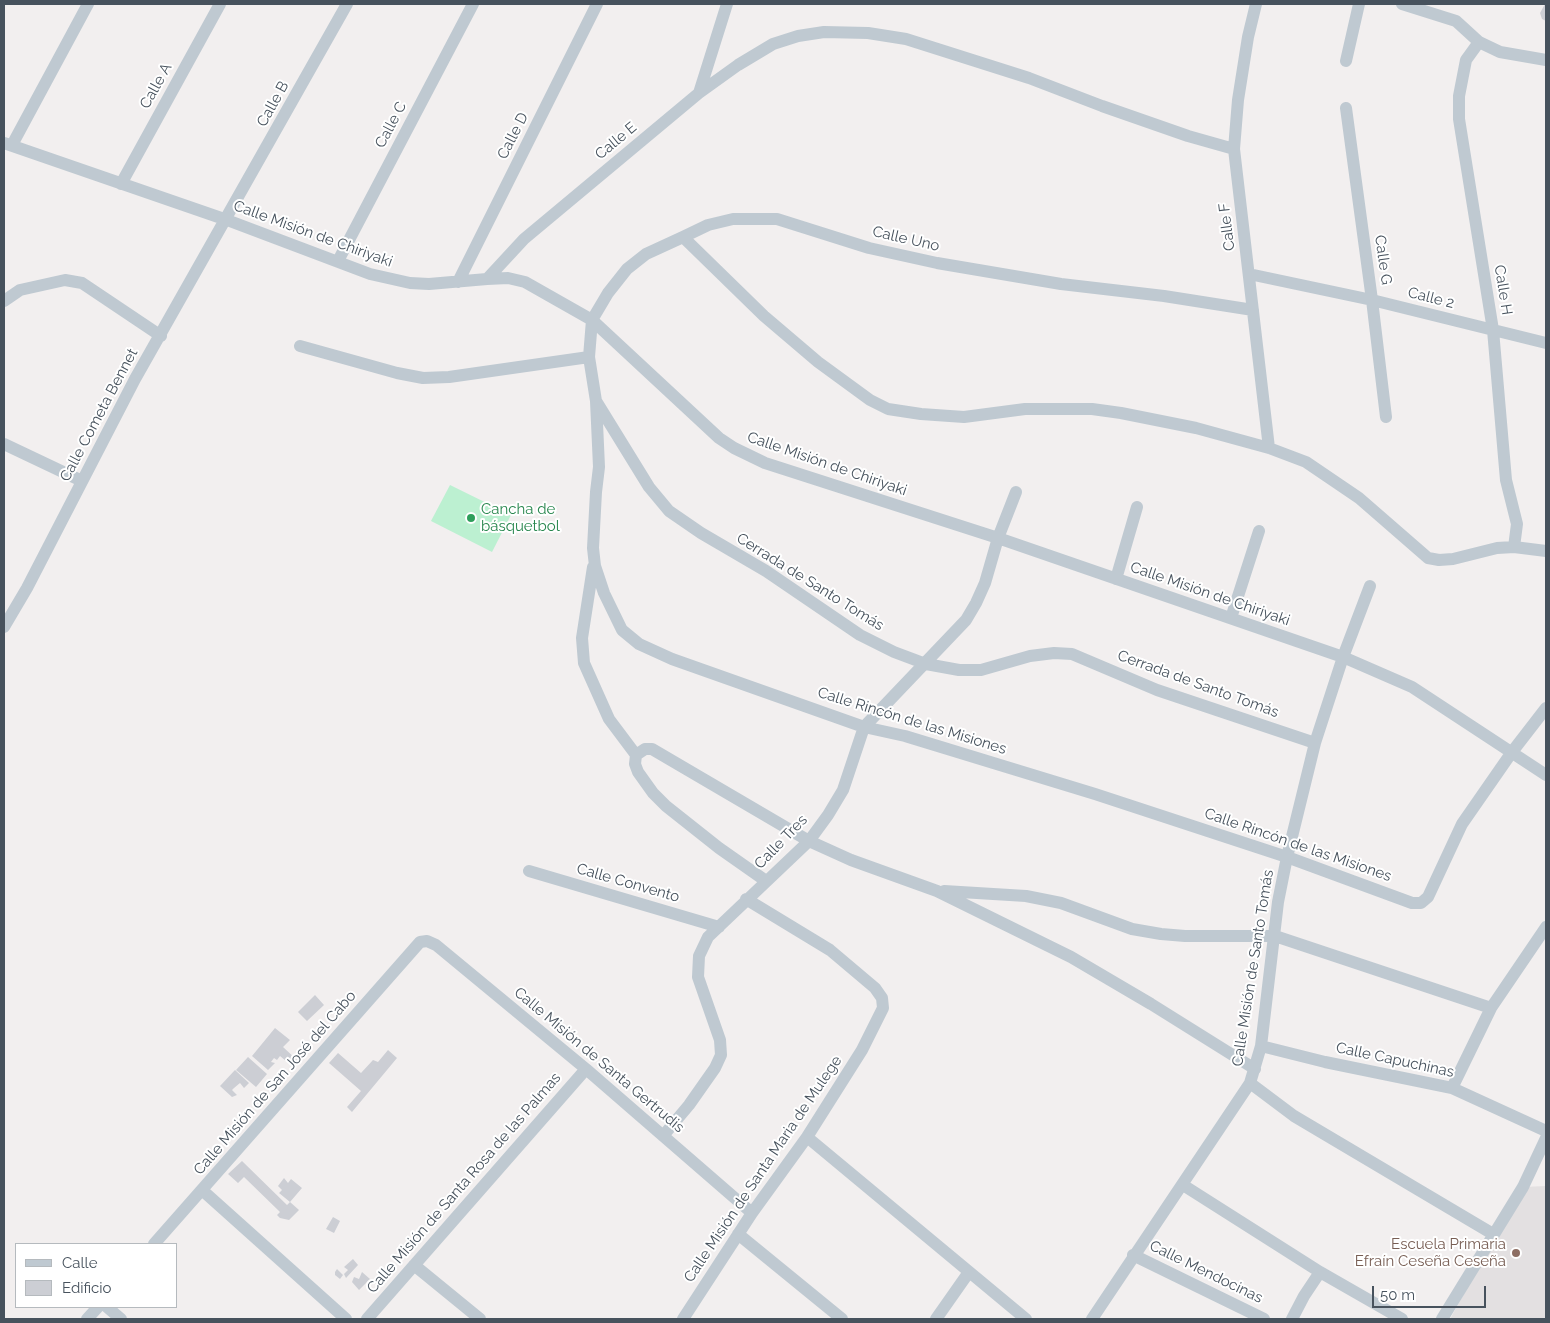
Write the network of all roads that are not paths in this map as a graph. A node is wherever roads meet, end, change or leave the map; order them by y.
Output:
1 (88, 4) edge
2 (220, 4) edge
3 (347, 4) edge
4 (474, 4) edge
5 (597, 4) edge
6 (727, 4) edge
7 (1256, 4) edge
8 (1359, 4) edge
9 (1402, 4) edge
10 (1479, 42) junction
11 (1546, 60) edge
12 (1346, 61) dead end
13 (699, 93) junction
14 (1346, 108) dead end
15 (8, 144) edge
16 (1234, 149) junction
17 (121, 184) junction
18 (226, 220) junction
19 (683, 237) junction
20 (338, 262) junction
21 (1249, 274) junction
22 (487, 279) junction
23 (458, 282) junction
24 (1372, 300) junction
25 (4, 301) edge
26 (1253, 310) junction
27 (592, 320) junction
28 (1493, 330) junction
29 (161, 336) junction
30 (1546, 343) edge
31 (300, 346) dead end
32 (589, 358) junction
33 (596, 402) junction
34 (1386, 417) dead end
35 (4, 444) edge
36 (1270, 448) junction
37 (82, 481) junction
38 (1016, 492) dead end
39 (1138, 508) dead end
40 (1259, 531) dead end
41 (998, 538) junction
42 (1514, 547) junction
43 (1546, 551) edge
44 (594, 561) junction
45 (1116, 579) junction
46 (1370, 586) dead end
47 (1231, 618) junction
48 (4, 627) edge
49 (1343, 657) junction
50 (926, 664) junction
51 (1546, 708) edge
52 (864, 727) junction
53 (1315, 744) junction
54 (1512, 752) junction
55 (636, 755) junction
56 (1546, 775) edge
57 (809, 840) junction
58 (1287, 858) junction
59 (529, 871) dead end
60 (766, 881) junction
61 (937, 891) junction
62 (746, 899) junction
63 (719, 927) junction
64 (1546, 927) edge
65 (1275, 936) junction
66 (420, 942) joint
67 (1492, 1008) junction
68 (1261, 1046) junction
69 (586, 1068) junction
70 (1255, 1069) junction
71 (1250, 1083) junction
72 (1452, 1088) junction
73 (1546, 1131) edge
74 (663, 1136) junction
75 (807, 1137) junction
76 (1546, 1138) edge
77 (1183, 1185) junction
78 (202, 1190) junction
79 (752, 1213) junction
80 (738, 1234) junction
81 (1493, 1234) junction
82 (155, 1243) edge
83 (1133, 1255) junction
84 (414, 1265) junction
85 (969, 1272) junction
86 (1320, 1272) junction
87 (97, 1308) edge
88 (108, 1308) edge
89 (87, 1319) edge
90 (121, 1319) edge
91 (346, 1319) edge
92 (367, 1319) edge
93 (480, 1319) edge
94 (682, 1319) edge
95 (842, 1319) edge
96 (936, 1319) edge
97 (1026, 1319) edge
98 (1092, 1319) edge
99 (1264, 1319) edge
100 (1292, 1319) edge
101 (1402, 1319) edge
102 (1442, 1319) edge

1 - 15 street
2 - 17 street, Calle A
3 - 18 street, Calle B
4 - 20 street, Calle C
5 - 23 street, Calle D
6 - 13 street
7 - 16 street, Calle F
8 - 12 street
9 - 10 street
10 - 11 street
10 - 28 street, Calle H
13 - 16 street, Calle E
13 - 22 street, Calle E
14 - 24 street, Calle G
15 - 17 street, Calle Misión de Chiriyaki
16 - 21 street, Calle F
17 - 18 street, Calle Misión de Chiriyaki
18 - 20 street, Calle Misión de Chiriyaki
18 - 29 street, Calle Cometa Bennet
19 - 26 street, Calle Uno
19 - 27 street, Calle Uno
19 - 36 street
20 - 23 street, Calle Misión de Chiriyaki
21 - 24 street, Calle 2
21 - 26 street, Calle F
22 - 23 street, Calle Misión de Chiriyaki
22 - 27 street, Calle Misión de Chiriyaki
24 - 28 street, Calle 2
24 - 34 street, Calle G
25 - 29 street
26 - 36 street, Calle F
27 - 32 street, Cerrada de Santo Tomás
27 - 41 street, Calle Misión de Chiriyaki
28 - 30 street, Calle 2
28 - 42 street, Calle H
29 - 37 street, Calle Cometa Bennet
31 - 32 street
32 - 33 street, Cerrada de Santo Tomás
33 - 44 street, Calle Rincón de las Misiones
33 - 50 street, Cerrada de Santo Tomás
35 - 37 street
36 - 42 street
37 - 48 street, Calle Cometa Bennet
38 - 41 street, Calle Tres
39 - 45 street
40 - 47 street
41 - 45 street, Calle Misión de Chiriyaki
41 - 50 street, Calle Tres
42 - 43 street
44 - 52 street, Calle Rincón de las Misiones
44 - 55 street
45 - 47 street, Calle Misión de Chiriyaki
46 - 49 street, Calle Misión de Santo Tomás
47 - 49 street, Calle Misión de Chiriyaki
49 - 53 street, Calle Misión de Santo Tomás
49 - 54 street, Calle Misión de Chiriyaki
50 - 52 street, Calle Tres
50 - 53 street, Cerrada de Santo Tomás
51 - 54 street
52 - 57 street, Calle Tres
52 - 58 street, Calle Rincón de las Misiones
53 - 58 street, Calle Misión de Santo Tomás
54 - 56 street, Calle Misión de Chiriyaki
54 - 58 street, Calle Rincón de las Misiones
55 - 57 street
55 - 60 street
57 - 60 street, Calle Tres
57 - 61 street
58 - 65 street, Calle Misión de Santo Tomás
59 - 63 street, Calle Convento
60 - 62 street, Calle Tres
61 - 65 street
61 - 70 street
62 - 63 street, Calle Tres
62 - 75 street, Calle Misión de Santa Maria de Mulege
63 - 74 street, Calle Tres
64 - 67 street
65 - 67 street
65 - 68 street, Calle Misión de Santo Tomás
66 - 69 street, Calle Misión de Santa Gertrudis
66 - 78 street, Calle Misión de San José del Cabo
67 - 72 street
68 - 70 street, Calle Misión de Santo Tomás
68 - 72 street, Calle Capuchinas
69 - 74 street, Calle Misión de Santa Gertrudis
69 - 84 street, Calle Misión de Santa Rosa de las Palmas
70 - 71 street, Calle Misión de Santo Tomás
71 - 77 street, Calle Misión de Santo Tomás
71 - 81 street
72 - 73 street, Calle Capuchinas
74 - 79 street, Calle Misión de Santa Gertrudis
75 - 79 street, Calle Misión de Santa Maria de Mulege
75 - 85 street
76 - 81 street
77 - 83 street, Calle Misión de Santo Tomás
77 - 86 street
78 - 82 street, Calle Misión de San José del Cabo
78 - 91 street
79 - 80 street, Calle Misión de Santa Maria de Mulege
80 - 94 street, Calle Misión de Santa Maria de Mulege
80 - 95 street
81 - 102 street
83 - 98 street, Calle Misión de Santo Tomás
83 - 99 street, Calle Mendocinas
84 - 92 street, Calle Misión de Santa Rosa de las Palmas
84 - 93 street
85 - 96 street
85 - 97 street
86 - 100 street
86 - 101 street
87 - 89 street
88 - 90 street

